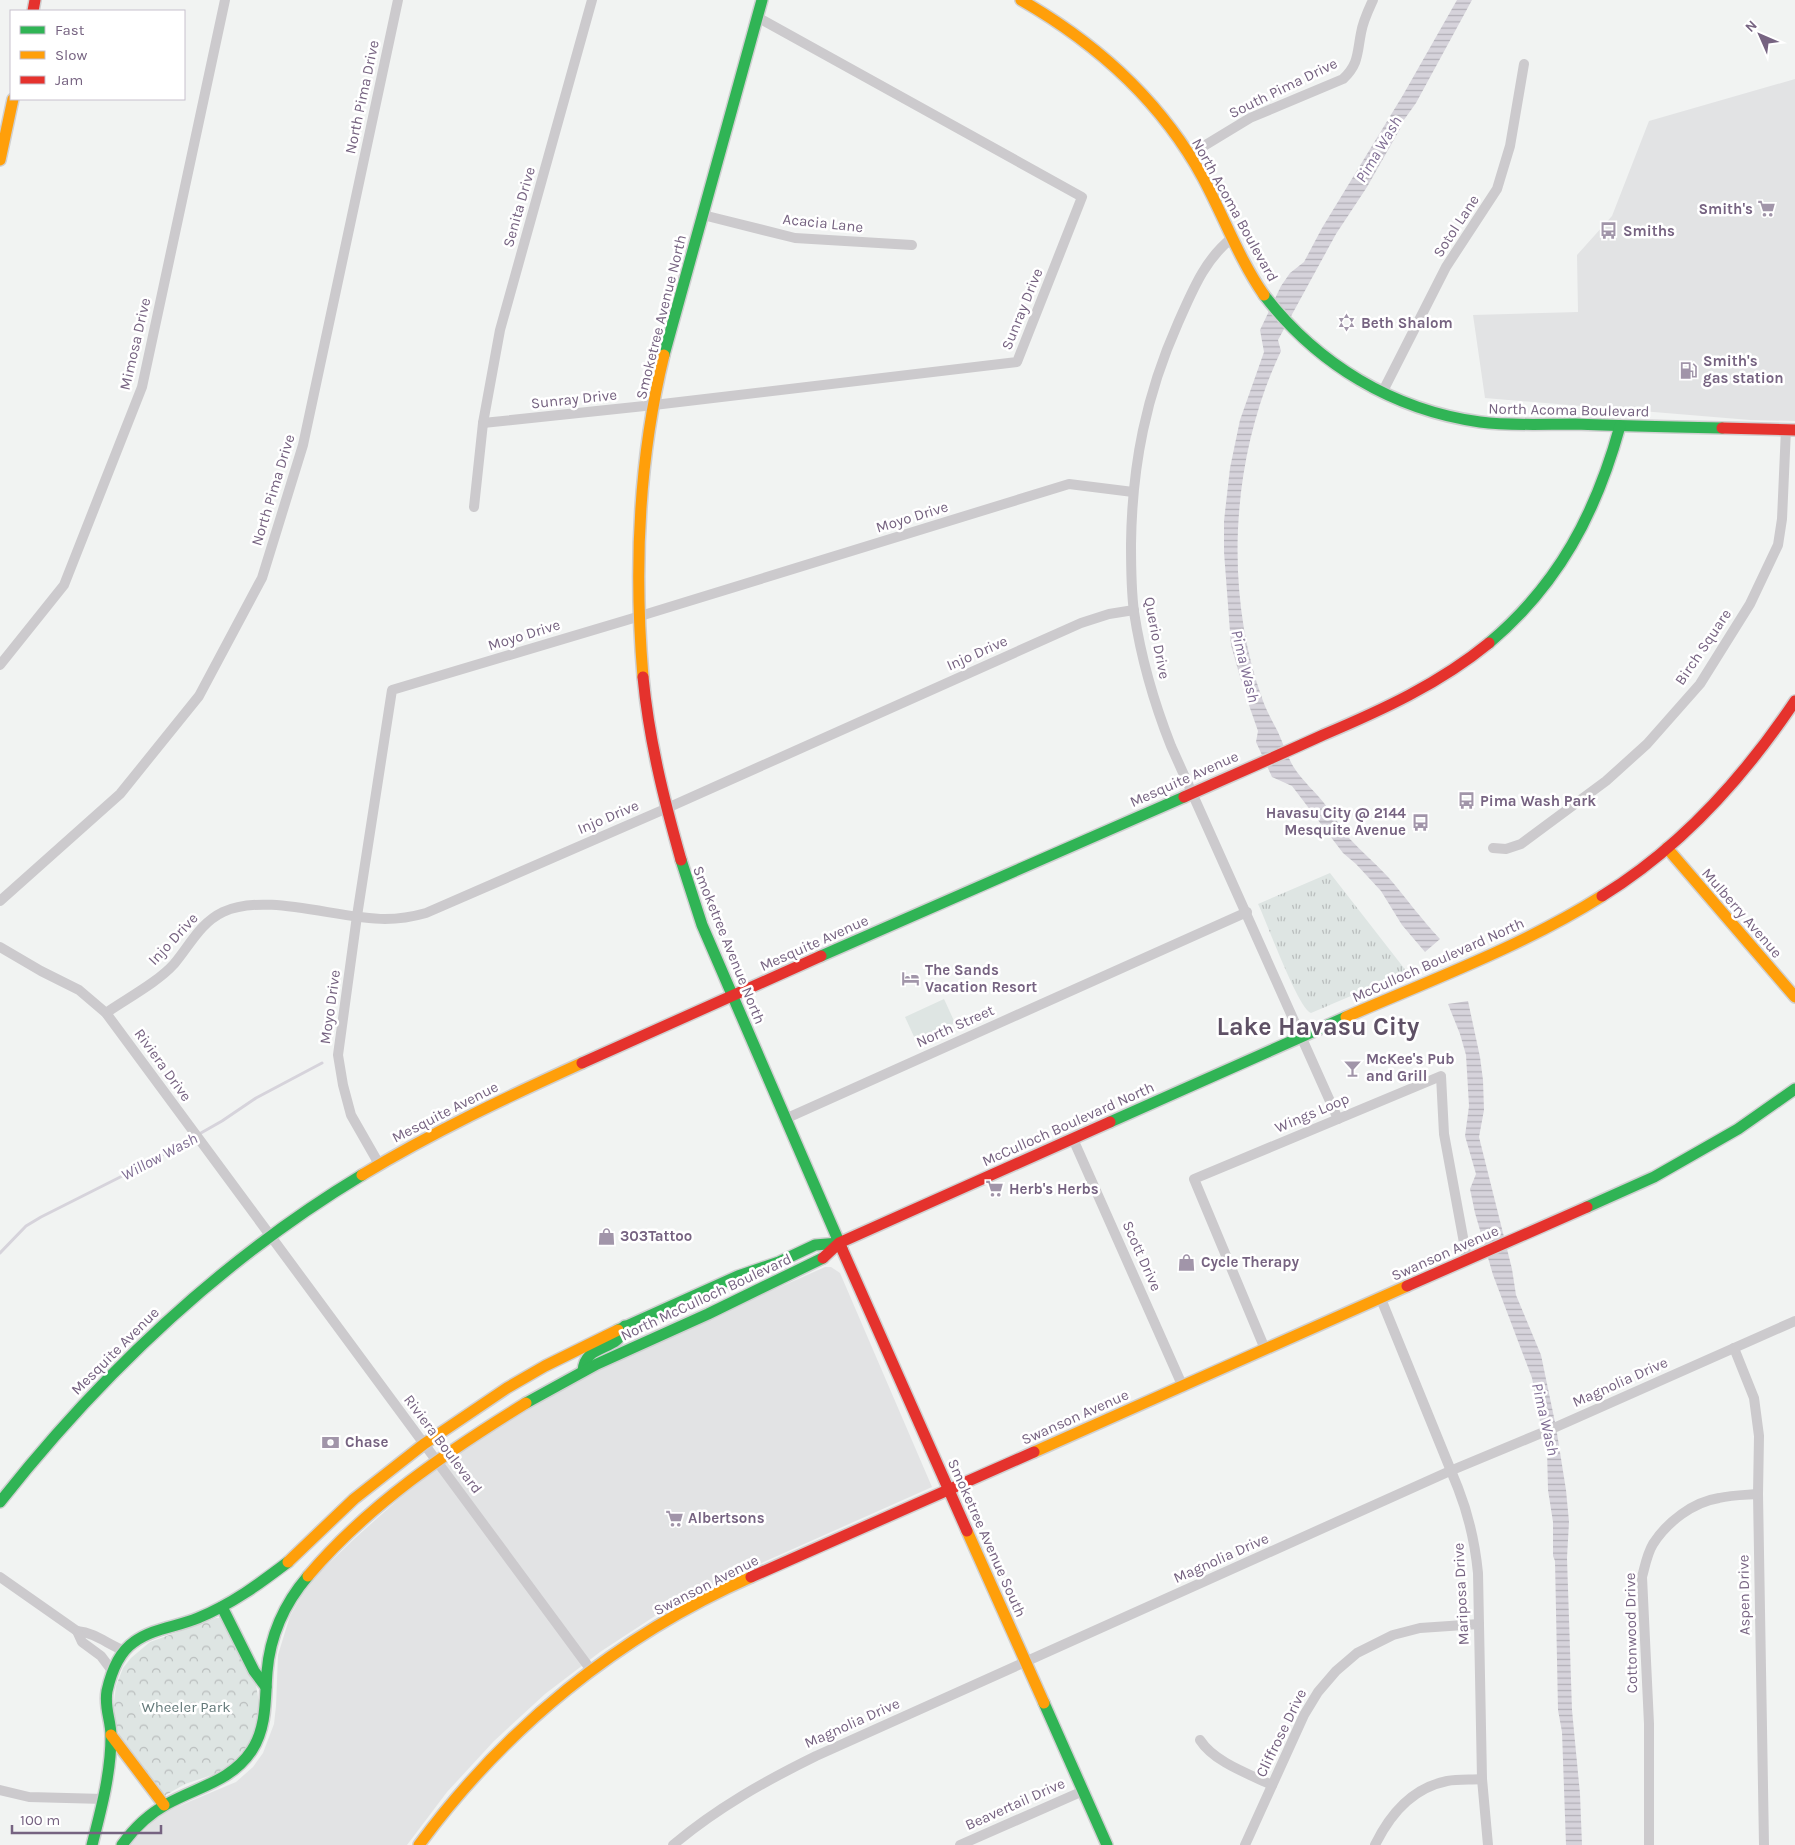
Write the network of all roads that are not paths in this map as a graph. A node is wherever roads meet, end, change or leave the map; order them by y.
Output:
1 (225, 0) edge
2 (398, 0) edge
3 (592, 0) edge
4 (762, 0) edge
5 (1022, 0) edge
6 (1373, 0) edge
7 (757, 16) junction
8 (1524, 64) dead end
9 (13, 100) edge
10 (3, 129) edge
11 (1189, 156) junction
12 (0, 160) edge
13 (703, 215) junction
14 (1232, 238) junction
15 (912, 245) dead end
16 (1382, 393) junction
17 (654, 405) junction
18 (483, 423) junction
19 (1620, 426) junction
20 (1791, 429) edge
21 (1133, 492) junction
22 (474, 507) dead end
23 (1134, 610) junction
24 (637, 617) junction
25 (0, 665) edge
26 (1795, 701) edge
27 (1192, 793) junction
28 (665, 809) junction
29 (1493, 848) dead end
30 (1667, 848) junction
31 (0, 901) edge
32 (1247, 912) junction
33 (357, 916) junction
34 (0, 947) edge
35 (732, 996) junction
36 (1795, 997) edge
37 (106, 1013) junction
38 (1301, 1036) junction
39 (1795, 1089) edge
40 (785, 1119) junction
41 (1338, 1119) junction
42 (1073, 1138) junction
43 (379, 1164) junction
44 (270, 1236) junction
45 (839, 1243) junction
46 (1467, 1260) junction
47 (1381, 1299) junction
48 (1795, 1321) edge
49 (624, 1326) junction
50 (1734, 1348) junction
51 (1265, 1349) junction
52 (583, 1372) junction
53 (1183, 1386) junction
54 (424, 1444) junction
55 (437, 1461) junction
56 (1450, 1471) junction
57 (949, 1489) junction
58 (1758, 1494) junction
59 (0, 1502) edge
60 (0, 1576) edge
61 (222, 1608) junction
62 (1480, 1624) junction
63 (77, 1631) junction
64 (125, 1651) junction
65 (1026, 1662) junction
66 (591, 1670) junction
67 (113, 1672) junction
68 (266, 1687) junction
69 (111, 1735) junction
70 (1200, 1740) dead end
71 (1482, 1779) junction
72 (1272, 1785) junction
73 (0, 1790) edge
74 (1083, 1791) junction
75 (104, 1799) junction
76 (164, 1805) junction
77 (92, 1845) edge
78 (122, 1845) edge
79 (419, 1845) edge
80 (673, 1845) edge
81 (960, 1845) edge
82 (1107, 1845) edge
83 (1245, 1845) edge
84 (1375, 1845) edge
85 (1488, 1845) edge
86 (1649, 1845) edge
87 (1764, 1845) edge

1 - 25 street, Mimosa Drive
2 - 31 street, North Pima Drive
3 - 18 street, Senita Drive
4 - 7 street, Smoketree Avenue North
5 - 11 street, North Acoma Boulevard
6 - 11 street, South Pima Drive
7 - 13 street, Smoketree Avenue North
7 - 17 street, Sunray Drive
8 - 16 street, Sotol Lane
9 - 10 street
10 - 12 street
11 - 14 street, North Acoma Boulevard
13 - 15 street, Acacia Lane
13 - 17 street, Smoketree Avenue North
14 - 16 street, North Acoma Boulevard
14 - 21 street, Querio Drive
16 - 19 street, North Acoma Boulevard
17 - 18 street, Sunray Drive
17 - 24 street, Smoketree Avenue North
18 - 22 street, Senita Drive
19 - 20 street, North Acoma Boulevard
19 - 27 street, Mesquite Avenue
20 - 29 street, Birch Square
21 - 23 street, Querio Drive
21 - 24 street, Moyo Drive
23 - 27 street, Querio Drive
23 - 28 street, Injo Drive
24 - 28 street, Smoketree Avenue North
24 - 33 street, Moyo Drive
26 - 30 street, McCulloch Boulevard North
27 - 32 street, Querio Drive
27 - 35 street, Mesquite Avenue
28 - 33 street, Injo Drive
28 - 35 street, Smoketree Avenue North
30 - 36 street, Mulberry Avenue
30 - 38 street, McCulloch Boulevard North
32 - 38 street, Querio Drive
32 - 40 street, North Street
33 - 37 street, Injo Drive
33 - 43 street, Moyo Drive
34 - 37 street, Riviera Drive
35 - 40 street, Smoketree Avenue North
35 - 43 street, Mesquite Avenue
37 - 44 street, Riviera Drive
38 - 41 street, Querio Drive
38 - 42 street, McCulloch Boulevard North
39 - 46 street, Swanson Avenue
40 - 45 street, Smoketree Avenue North
41 - 46 street, Wings Loop
41 - 51 street, Wings Loop
42 - 45 street, McCulloch Boulevard North
42 - 53 street, Scott Drive
43 - 44 street, Mesquite Avenue
44 - 54 street, Riviera Boulevard
44 - 59 street, Mesquite Avenue
45 - 49 street, North McCulloch Boulevard
45 - 52 street, North McCulloch Boulevard
45 - 57 street, Smoketree Avenue South
46 - 47 street, Swanson Avenue
47 - 51 street, Swanson Avenue
47 - 56 street, Mariposa Drive
48 - 50 street, Magnolia Drive
49 - 52 street
49 - 54 street, North McCulloch Boulevard
50 - 56 street, Magnolia Drive
50 - 58 street, Aspen Drive
51 - 53 street, Swanson Avenue
52 - 55 street, North McCulloch Boulevard
53 - 57 street, Swanson Avenue
54 - 55 street, Riviera Boulevard
54 - 61 street
55 - 66 street, Riviera Boulevard
55 - 68 street, North McCulloch Boulevard
56 - 62 street, Mariposa Drive
56 - 65 street, Magnolia Drive
57 - 65 street, Smoketree Avenue South
57 - 66 street, Swanson Avenue
58 - 86 street, Cottonwood Drive
58 - 87 street, Aspen Drive
60 - 63 street
61 - 64 street
61 - 68 street
62 - 71 street, Mariposa Drive
62 - 72 street, Cliffrose Drive
63 - 64 street
63 - 67 street
64 - 67 street
65 - 74 street, Smoketree Avenue South
65 - 80 street, Magnolia Drive
66 - 79 street, Swanson Avenue
67 - 69 street
68 - 76 street
69 - 75 street
69 - 76 street
70 - 72 street
71 - 84 street
71 - 85 street, Mariposa Drive
72 - 83 street, Cliffrose Drive
73 - 75 street
74 - 81 street, Beavertail Drive
74 - 82 street, Smoketree Avenue South
75 - 77 street
76 - 78 street

